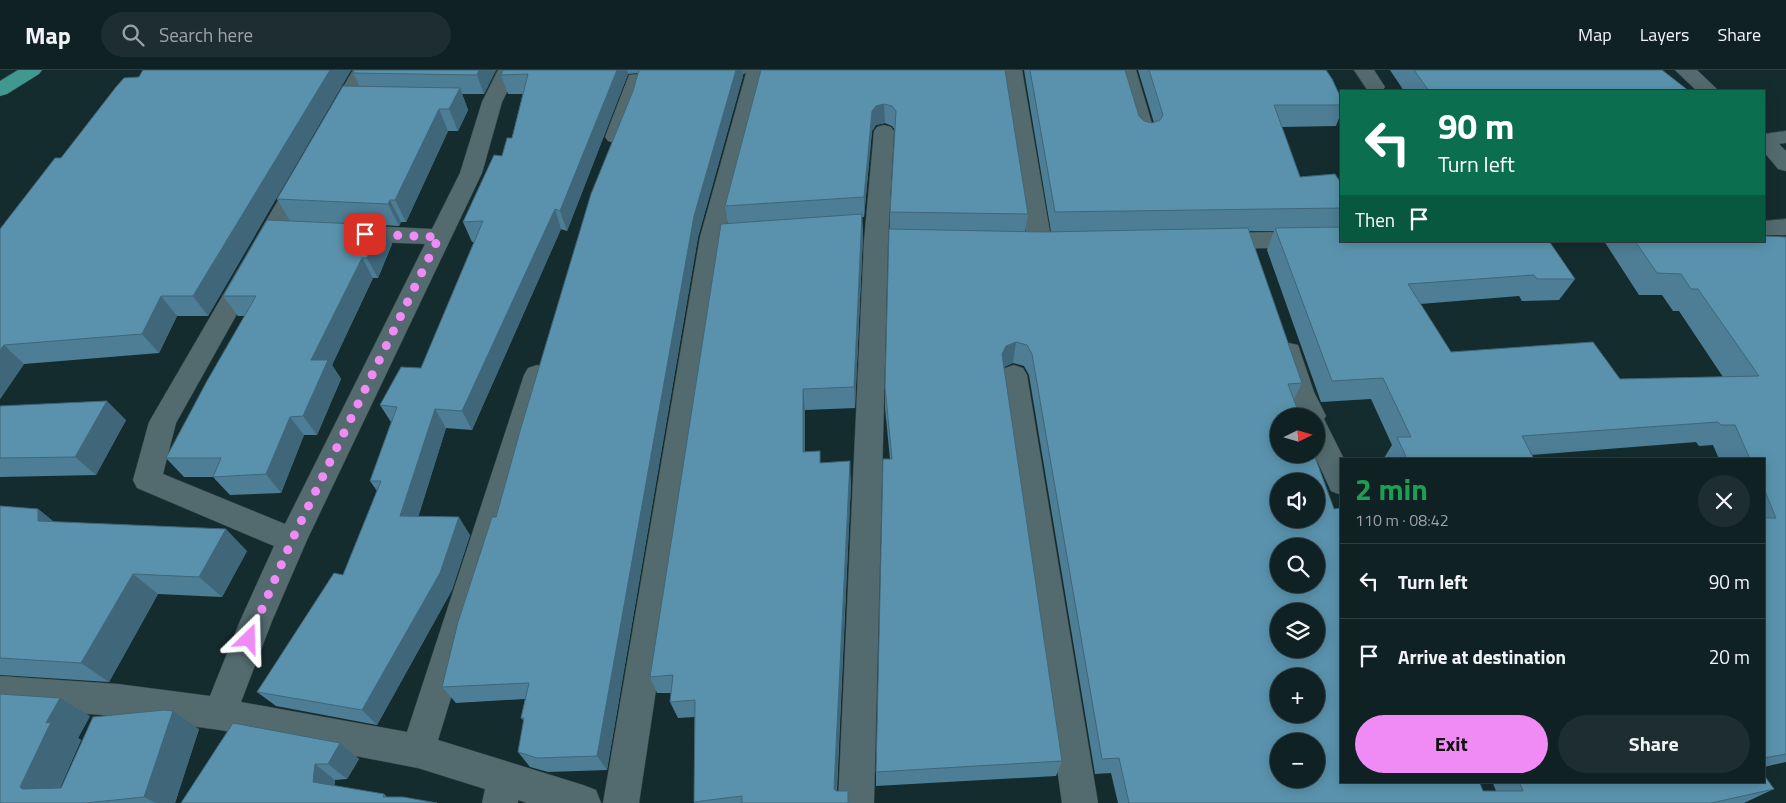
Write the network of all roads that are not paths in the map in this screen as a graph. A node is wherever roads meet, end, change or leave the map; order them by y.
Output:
1 (32, 70) edge
2 (364, 70) edge
3 (508, 70) edge
4 (739, 70) edge
5 (757, 70) edge
6 (1012, 70) edge
7 (1126, 70) edge
8 (1364, 70) edge
9 (1685, 70) edge
10 (1376, 87) dead end
11 (0, 90) edge
12 (1709, 90) edge
13 (884, 131) dead end
14 (326, 134) edge
15 (1146, 137) edge
16 (1786, 137) edge
17 (1765, 140) edge
18 (1765, 141) edge
19 (312, 160) edge
20 (606, 163) edge
21 (1786, 164) edge
22 (1786, 227) edge
23 (1765, 228) edge
24 (331, 232) edge
25 (439, 237) junction
26 (1340, 239) edge
27 (1250, 240) junction
28 (1193, 241) edge
29 (1040, 243) edge
30 (1260, 267) edge
31 (1282, 331) edge
32 (544, 355) edge
33 (1014, 375) dead end
34 (1308, 408) edge
35 (1325, 448) edge
36 (1340, 482) edge
37 (292, 540) junction
38 (0, 692) edge
39 (220, 714) junction
40 (418, 750) junction
41 (502, 790) edge
42 (583, 803) edge
43 (621, 803) edge
44 (856, 803) edge
45 (1074, 803) edge

1 - 11 highway
2 - 14 street
3 - 25 street
4 - 20 street
5 - 43 street
6 - 29 street
7 - 15 street
8 - 10 street
9 - 12 street
13 - 44 street
16 - 17 street
18 - 21 street
19 - 37 street
22 - 23 street
24 - 25 street
25 - 37 street
26 - 27 street
27 - 28 street
27 - 30 street
31 - 34 street
32 - 40 street
33 - 45 street
35 - 36 street
37 - 39 street
38 - 39 street
39 - 40 street
40 - 41 street
41 - 42 street

